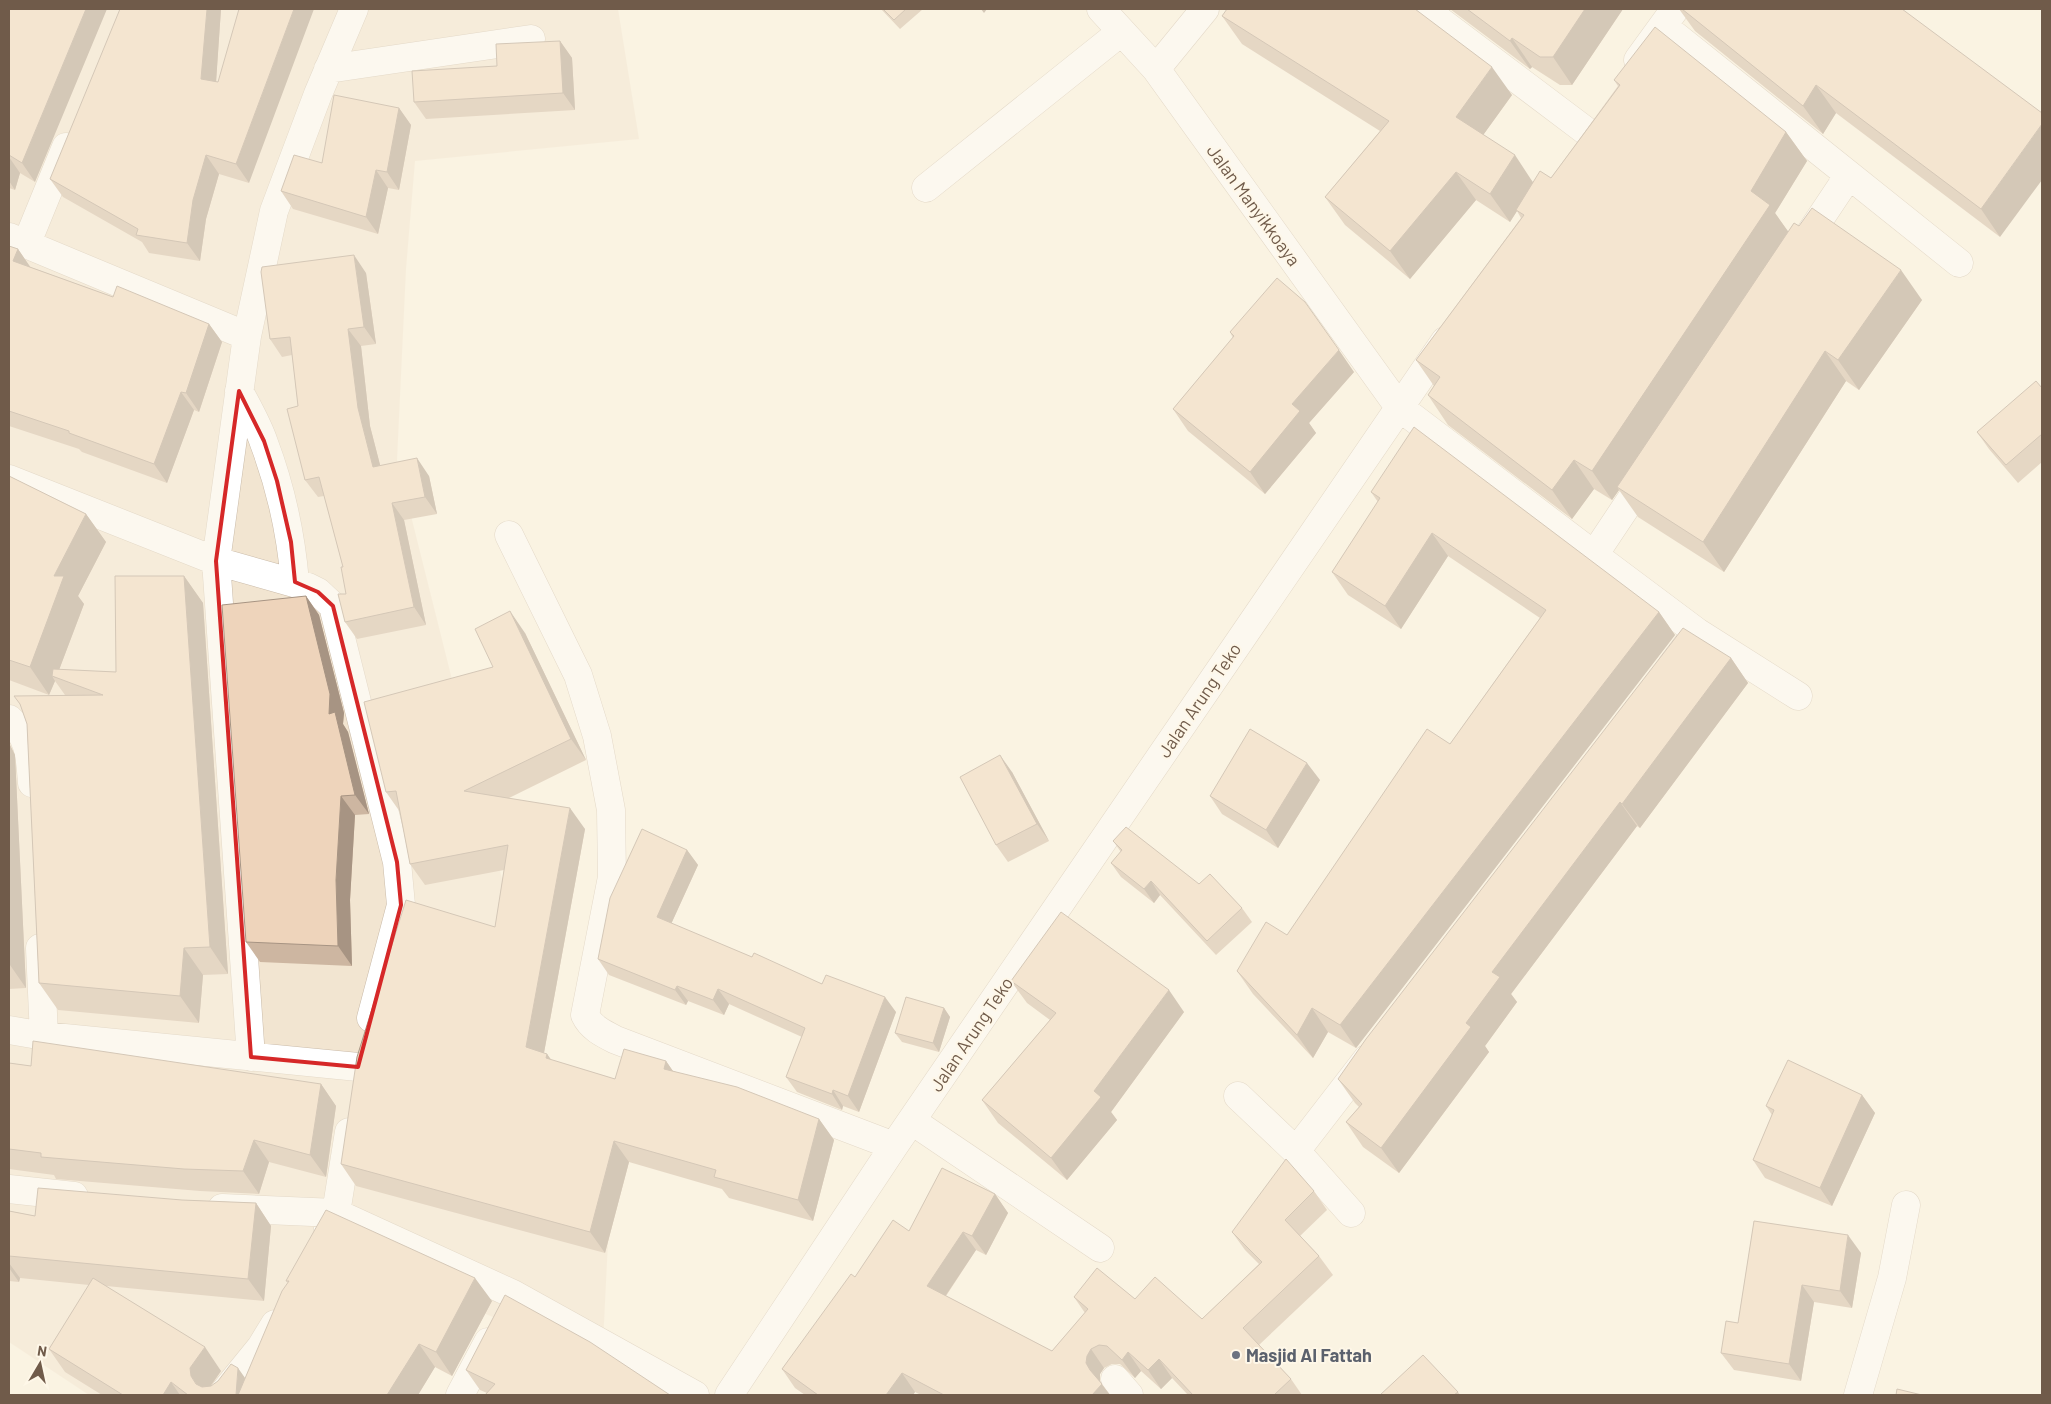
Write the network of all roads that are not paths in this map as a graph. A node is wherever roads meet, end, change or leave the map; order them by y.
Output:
1 (354, 9) edge
2 (1101, 9) edge
3 (1205, 9) edge
4 (1424, 9) edge
5 (1669, 17) edge
6 (1121, 32) junction
7 (531, 39) dead end
8 (328, 69) junction
9 (1156, 69) junction
10 (1625, 78) edge
11 (1602, 108) edge
12 (75, 127) edge
13 (1586, 131) junction
14 (1571, 155) edge
15 (1849, 175) junction
16 (926, 188) dead end
17 (17, 241) edge
18 (1960, 263) dead end
19 (1788, 266) edge
20 (1462, 317) edge
21 (247, 336) junction
22 (239, 391) junction
23 (1399, 406) junction
24 (1666, 448) edge
25 (9, 479) edge
26 (509, 534) dead end
27 (1594, 556) junction
28 (216, 561) junction
29 (295, 582) junction
30 (1697, 632) junction
31 (1656, 685) edge
32 (1798, 696) dead end
33 (9, 719) edge
34 (33, 811) edge
35 (38, 919) edge
36 (9, 1030) edge
37 (44, 1036) junction
38 (1380, 1042) edge
39 (362, 1051) junction
40 (251, 1058) junction
41 (1238, 1096) dead end
42 (912, 1121) junction
43 (894, 1146) junction
44 (1296, 1151) junction
45 (9, 1189) edge
46 (101, 1198) edge
47 (1906, 1205) dead end
48 (199, 1207) edge
49 (336, 1213) junction
50 (1351, 1213) dead end
51 (318, 1247) edge
52 (1100, 1248) dead end
53 (513, 1294) junction
54 (290, 1298) edge
55 (222, 1395) edge
56 (460, 1395) edge
57 (695, 1395) edge
58 (728, 1395) edge
59 (1858, 1395) edge

1 - 8 street
2 - 6 street, Jalan Manyikkoaya
3 - 9 street
4 - 13 street
5 - 10 street
5 - 15 street
6 - 9 street, Jalan Manyikkoaya
6 - 16 street
7 - 8 street
8 - 21 street
9 - 23 street, Jalan Manyikkoaya
11 - 13 street
12 - 17 street
13 - 14 street
15 - 18 street
15 - 19 street
17 - 21 street
20 - 23 street, Jalan Arung Teko
21 - 22 street
22 - 28 street
22 - 29 street
23 - 27 street, Jalan Manyikkoaya
23 - 42 street, Jalan Arung Teko
24 - 27 street
25 - 28 street
26 - 43 street
27 - 30 street, Jalan Manyikkoaya
28 - 29 street
28 - 40 street
29 - 39 street
30 - 31 street
30 - 32 street, Jalan Manyikkoaya
33 - 34 street
35 - 37 street
36 - 37 street
37 - 40 street
38 - 44 street
39 - 40 street
39 - 49 street
41 - 44 street
42 - 43 street, Jalan Arung Teko
42 - 52 street
43 - 58 street, Jalan Arung Teko
44 - 50 street
45 - 46 street
47 - 59 street
48 - 49 street
49 - 51 street
49 - 53 street
53 - 56 street
53 - 57 street
54 - 55 street

